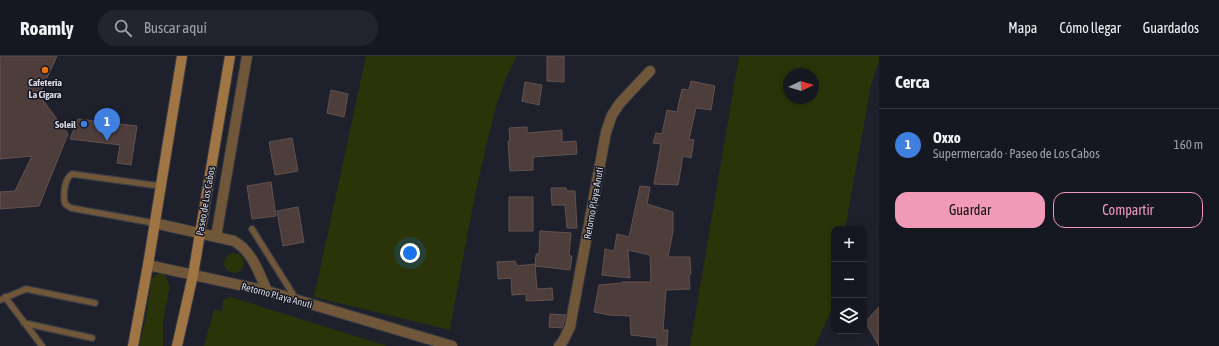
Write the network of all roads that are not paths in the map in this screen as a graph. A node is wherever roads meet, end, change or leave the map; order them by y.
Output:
1 (182, 56) edge
2 (230, 56) edge
3 (247, 56) edge
4 (650, 71) dead end
5 (160, 186) junction
6 (154, 223) junction
7 (252, 229) dead end
8 (200, 234) junction
9 (216, 237) junction
10 (148, 264) junction
11 (193, 275) junction
12 (267, 291) junction
13 (3, 299) edge
14 (296, 300) junction
15 (95, 303) dead end
16 (24, 324) junction
17 (92, 338) dead end
18 (42, 346) edge
19 (133, 346) edge
20 (177, 346) edge
21 (452, 346) edge
22 (559, 346) edge

1 - 5 main road
2 - 8 main road, Paseo de Los Cabos
3 - 9 street
4 - 22 street, Retorno Playa Anuti
5 - 6 main road
5 - 6 lane
6 - 8 street
6 - 10 main road
7 - 14 lane
8 - 9 street
8 - 11 main road, Paseo de Los Cabos
9 - 12 street
10 - 11 street, Retorno Playa Anuti
10 - 19 main road
11 - 12 street, Retorno Playa Anuti
11 - 20 main road, Paseo de Los Cabos
12 - 14 street, Retorno Playa Anuti
13 - 15 lane
13 - 16 lane
14 - 21 street, Retorno Playa Anuti
16 - 17 lane
16 - 18 lane

